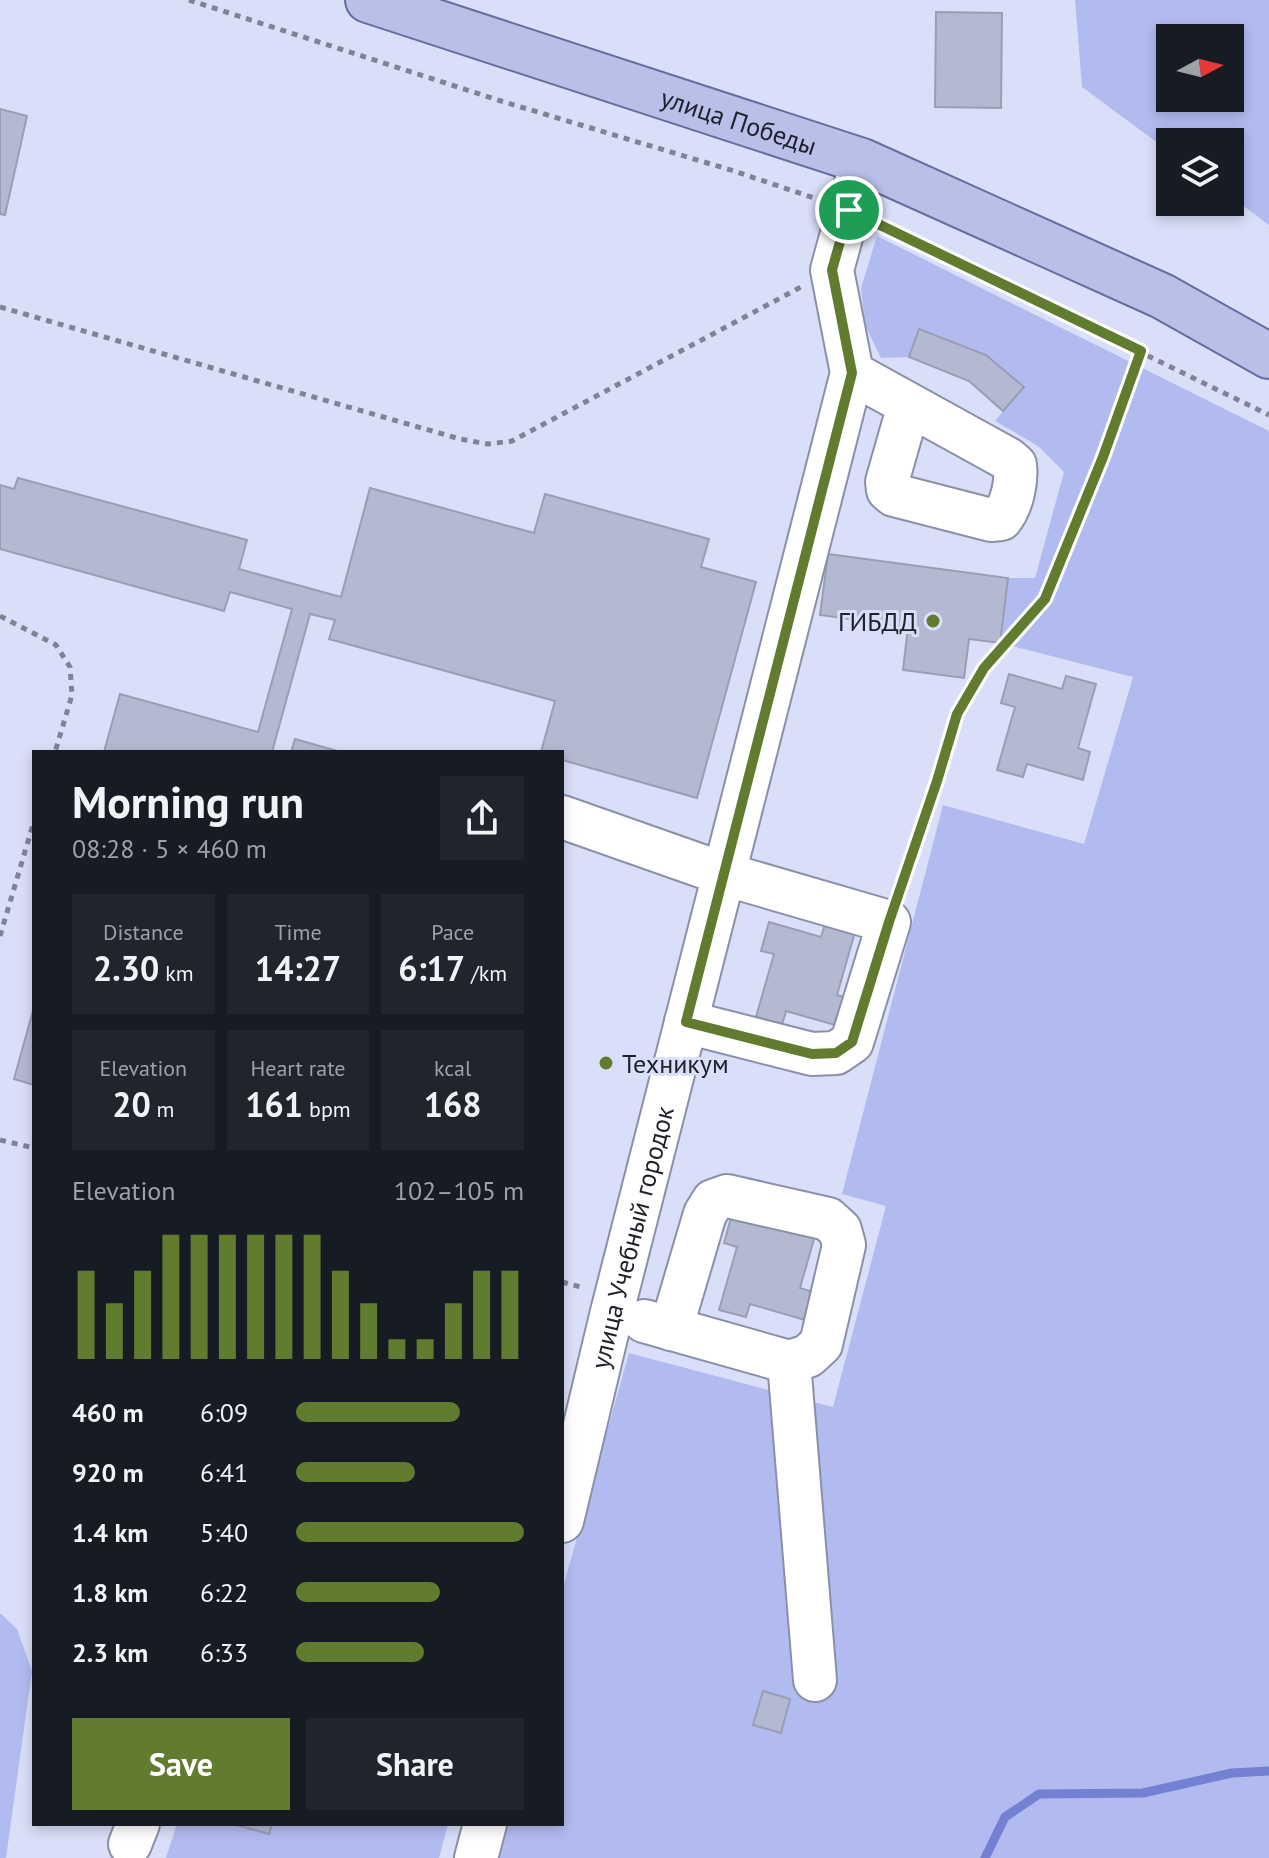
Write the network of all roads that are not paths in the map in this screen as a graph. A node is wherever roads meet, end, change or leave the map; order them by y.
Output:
1 (368, 0) edge
2 (862, 161) junction
3 (1269, 356) edge
4 (852, 373) junction
5 (909, 405) dead end
6 (564, 818) edge
7 (724, 874) junction
8 (686, 1022) junction
9 (612, 1312) junction
10 (671, 1329) junction
11 (789, 1362) junction
12 (572, 1441) edge
13 (564, 1505) edge
14 (815, 1680) dead end
15 (484, 1826) edge
16 (476, 1858) edge

1 - 2 main road, улица Победы
2 - 3 main road, улица Победы
2 - 4 lane, улица Учебный городок
4 - 5 lane
4 - 7 lane, улица Учебный городок
6 - 7 lane
7 - 8 lane, улица Учебный городок
7 - 8 lane
8 - 9 lane, улица Учебный городок
9 - 10 lane
9 - 12 lane, улица Учебный городок
10 - 11 lane
10 - 11 lane
11 - 14 lane
12 - 13 lane, улица Учебный городок
15 - 16 lane

